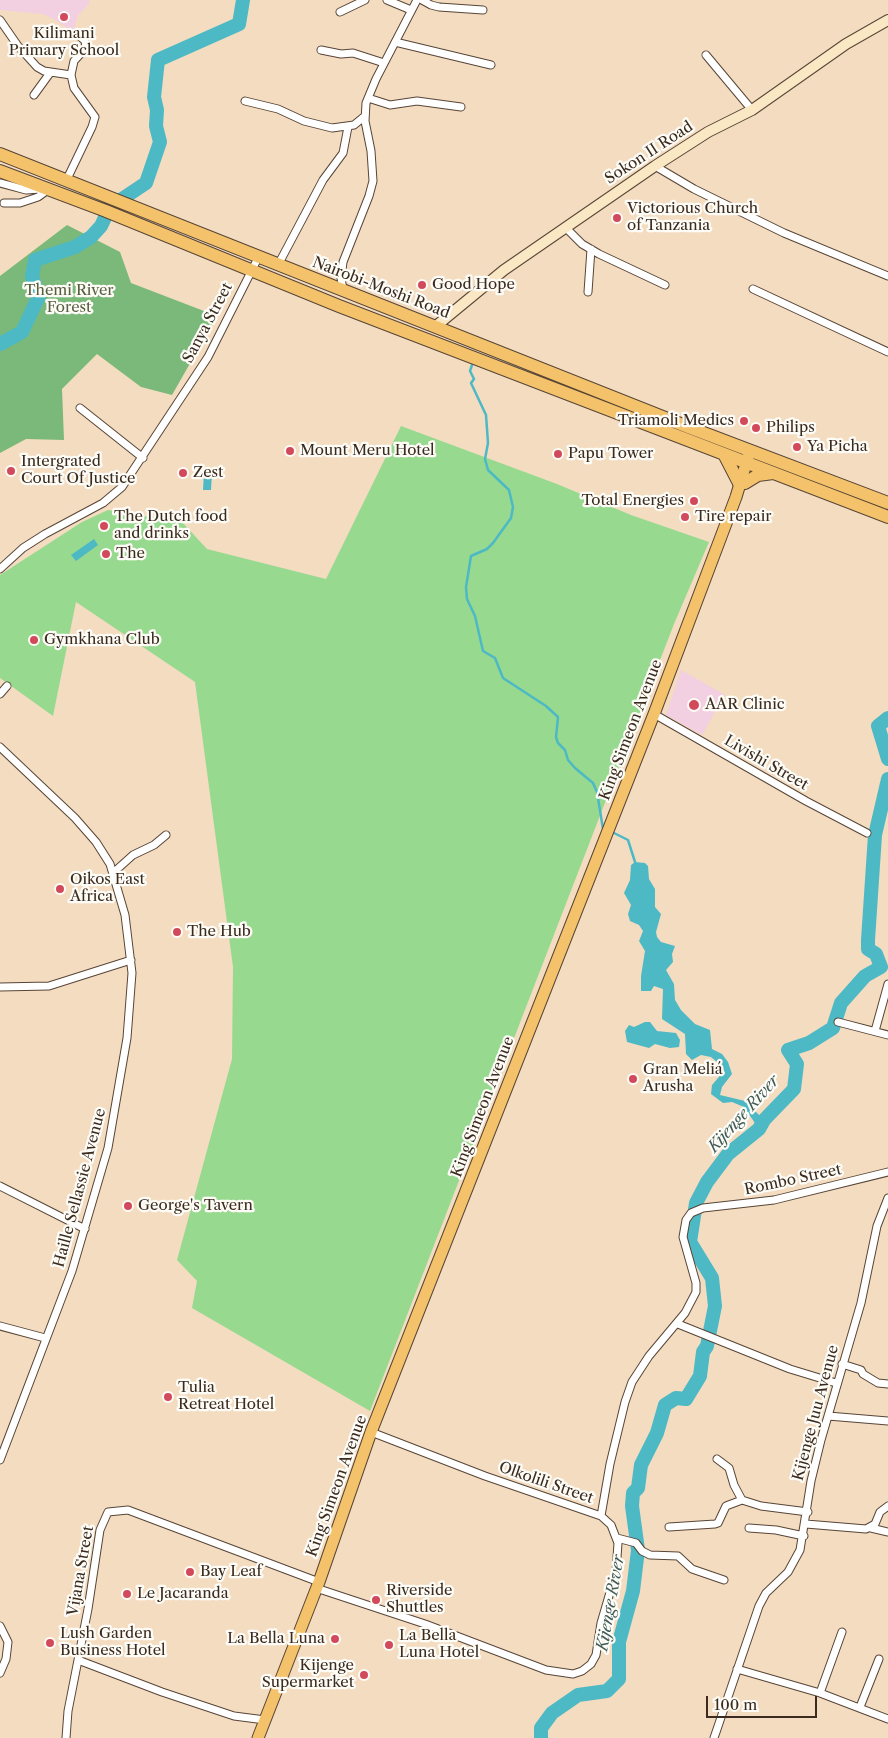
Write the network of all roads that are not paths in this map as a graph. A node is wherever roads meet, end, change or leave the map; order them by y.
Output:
1 (366, 0) edge
2 (387, 0) edge
3 (417, 0) edge
4 (422, 0) edge
5 (411, 10) junction
6 (483, 10) dead end
7 (340, 12) dead end
8 (0, 20) edge
9 (888, 20) edge
10 (76, 33) dead end
11 (395, 42) junction
12 (320, 50) dead end
13 (706, 55) dead end
14 (384, 63) junction
15 (491, 65) dead end
16 (50, 72) junction
17 (71, 76) junction
18 (34, 95) dead end
19 (368, 98) junction
20 (245, 101) dead end
21 (461, 107) dead end
22 (752, 110) junction
23 (365, 116) junction
24 (348, 127) junction
25 (0, 154) edge
26 (655, 166) junction
27 (0, 170) edge
28 (67, 179) junction
29 (0, 183) edge
30 (47, 188) junction
31 (4, 203) dead end
32 (109, 205) junction
33 (131, 214) junction
34 (566, 228) junction
35 (591, 249) junction
36 (258, 258) junction
37 (278, 266) junction
38 (251, 270) junction
39 (888, 276) edge
40 (665, 285) dead end
41 (753, 289) dead end
42 (344, 290) junction
43 (588, 292) dead end
44 (436, 326) junction
45 (888, 352) edge
46 (80, 408) dead end
47 (724, 454) junction
48 (143, 458) junction
49 (752, 458) junction
50 (773, 473) junction
51 (792, 474) junction
52 (741, 485) junction
53 (888, 503) edge
54 (888, 517) edge
55 (0, 569) edge
56 (8, 686) dead end
57 (0, 694) edge
58 (654, 714) junction
59 (0, 747) edge
60 (867, 833) dead end
61 (166, 835) dead end
62 (114, 872) junction
63 (131, 960) junction
64 (888, 984) edge
65 (0, 987) edge
66 (838, 1022) dead end
67 (875, 1031) junction
68 (888, 1035) edge
69 (888, 1172) edge
70 (0, 1186) edge
71 (888, 1198) edge
72 (886, 1208) edge
73 (85, 1229) junction
74 (678, 1324) junction
75 (0, 1326) edge
76 (45, 1338) junction
77 (842, 1364) junction
78 (836, 1384) junction
79 (888, 1384) edge
80 (828, 1416) junction
81 (888, 1421) edge
82 (371, 1432) junction
83 (3, 1445) edge
84 (717, 1459) dead end
85 (0, 1460) edge
86 (742, 1500) junction
87 (888, 1506) edge
88 (808, 1512) junction
89 (601, 1516) junction
90 (806, 1524) junction
91 (669, 1528) dead end
92 (749, 1528) dead end
93 (871, 1528) junction
94 (888, 1532) edge
95 (804, 1536) junction
96 (619, 1538) junction
97 (724, 1580) dead end
98 (318, 1585) junction
99 (0, 1626) edge
100 (842, 1632) dead end
101 (879, 1659) dead end
102 (78, 1660) junction
103 (737, 1668) junction
104 (0, 1673) edge
105 (820, 1693) junction
106 (860, 1707) junction
107 (888, 1719) edge
108 (265, 1720) junction
109 (66, 1738) edge
110 (258, 1738) edge
111 (714, 1738) edge

1 - 7 street
2 - 5 street
3 - 5 street
4 - 6 street
5 - 11 street
8 - 16 street
9 - 22 street, Sokon II Road
10 - 17 street
11 - 14 street
11 - 15 street
12 - 14 street
13 - 22 street
14 - 19 street
16 - 17 street
16 - 18 street
17 - 28 street
19 - 21 street
19 - 23 street
20 - 24 street
22 - 26 street, Sokon II Road
23 - 24 street
23 - 42 street
24 - 37 street
25 - 28 highway, Nairobi-Moshi Road
26 - 34 street, Sokon II Road
26 - 39 street
27 - 30 highway, Nairobi-Moshi Road
28 - 32 highway, Nairobi-Moshi Road
29 - 30 street
30 - 31 street
30 - 32 highway, Nairobi-Moshi Road
32 - 33 highway, Nairobi-Moshi Road
33 - 36 highway, Nairobi-Moshi Road
33 - 38 highway, Nairobi-Moshi Road
34 - 35 street
34 - 44 street, Sokon II Road
35 - 40 street
35 - 43 street
36 - 37 highway, Nairobi-Moshi Road
36 - 38 street, Sanya Street
37 - 42 highway, Nairobi-Moshi Road
38 - 47 highway, Nairobi-Moshi Road
38 - 48 street, Sanya Street
41 - 45 street
42 - 44 highway, Nairobi-Moshi Road
44 - 49 highway, Nairobi-Moshi Road
46 - 48 street
47 - 49 highway, Nairobi-Moshi Road
47 - 52 highway
48 - 55 street, Sanya Street
49 - 50 highway
49 - 51 highway
49 - 52 main road, King Simeon Avenue
50 - 51 highway
50 - 52 highway
51 - 53 highway
51 - 54 highway
52 - 58 main road, King Simeon Avenue
56 - 57 street
58 - 60 street, Livishi Street
58 - 82 main road, King Simeon Avenue
59 - 62 street, Haille Sellassie Avenue
61 - 62 street
62 - 63 street, Haille Sellassie Avenue
63 - 65 street
63 - 73 street, Haille Sellassie Avenue
64 - 67 street
66 - 67 street
67 - 68 street
69 - 74 street, Rombo Street
70 - 73 street
71 - 72 street, Kijenge Juu Avenue
72 - 77 street, Kijenge Juu Avenue
73 - 76 street, Haille Sellassie Avenue
74 - 78 street
74 - 89 street
75 - 76 street
76 - 83 street, Haille Sellassie Avenue
77 - 78 street, Kijenge Juu Avenue
77 - 79 street
78 - 80 street, Kijenge Juu Avenue
80 - 81 street
80 - 88 street, Kijenge Juu Avenue
82 - 89 street, Olkolili Street
82 - 98 main road, King Simeon Avenue
83 - 85 street, Haille Sellassie Avenue
84 - 86 street
86 - 88 street
86 - 91 street
87 - 93 street
88 - 90 street, Kijenge Juu Avenue
89 - 96 street, Olkolili Street
90 - 93 street
90 - 95 street, Kijenge Juu Avenue
92 - 95 street
93 - 94 street
95 - 103 street, Kijenge Juu Avenue
96 - 97 street
96 - 98 street
98 - 102 street, Vijana Street
98 - 108 main road, King Simeon Avenue
99 - 104 street
100 - 105 street
101 - 106 street
102 - 108 street
102 - 109 street, Vijana Street
103 - 105 street
103 - 111 street, Kijenge Juu Avenue
105 - 106 street
106 - 107 street
108 - 110 main road, King Simeon Avenue

